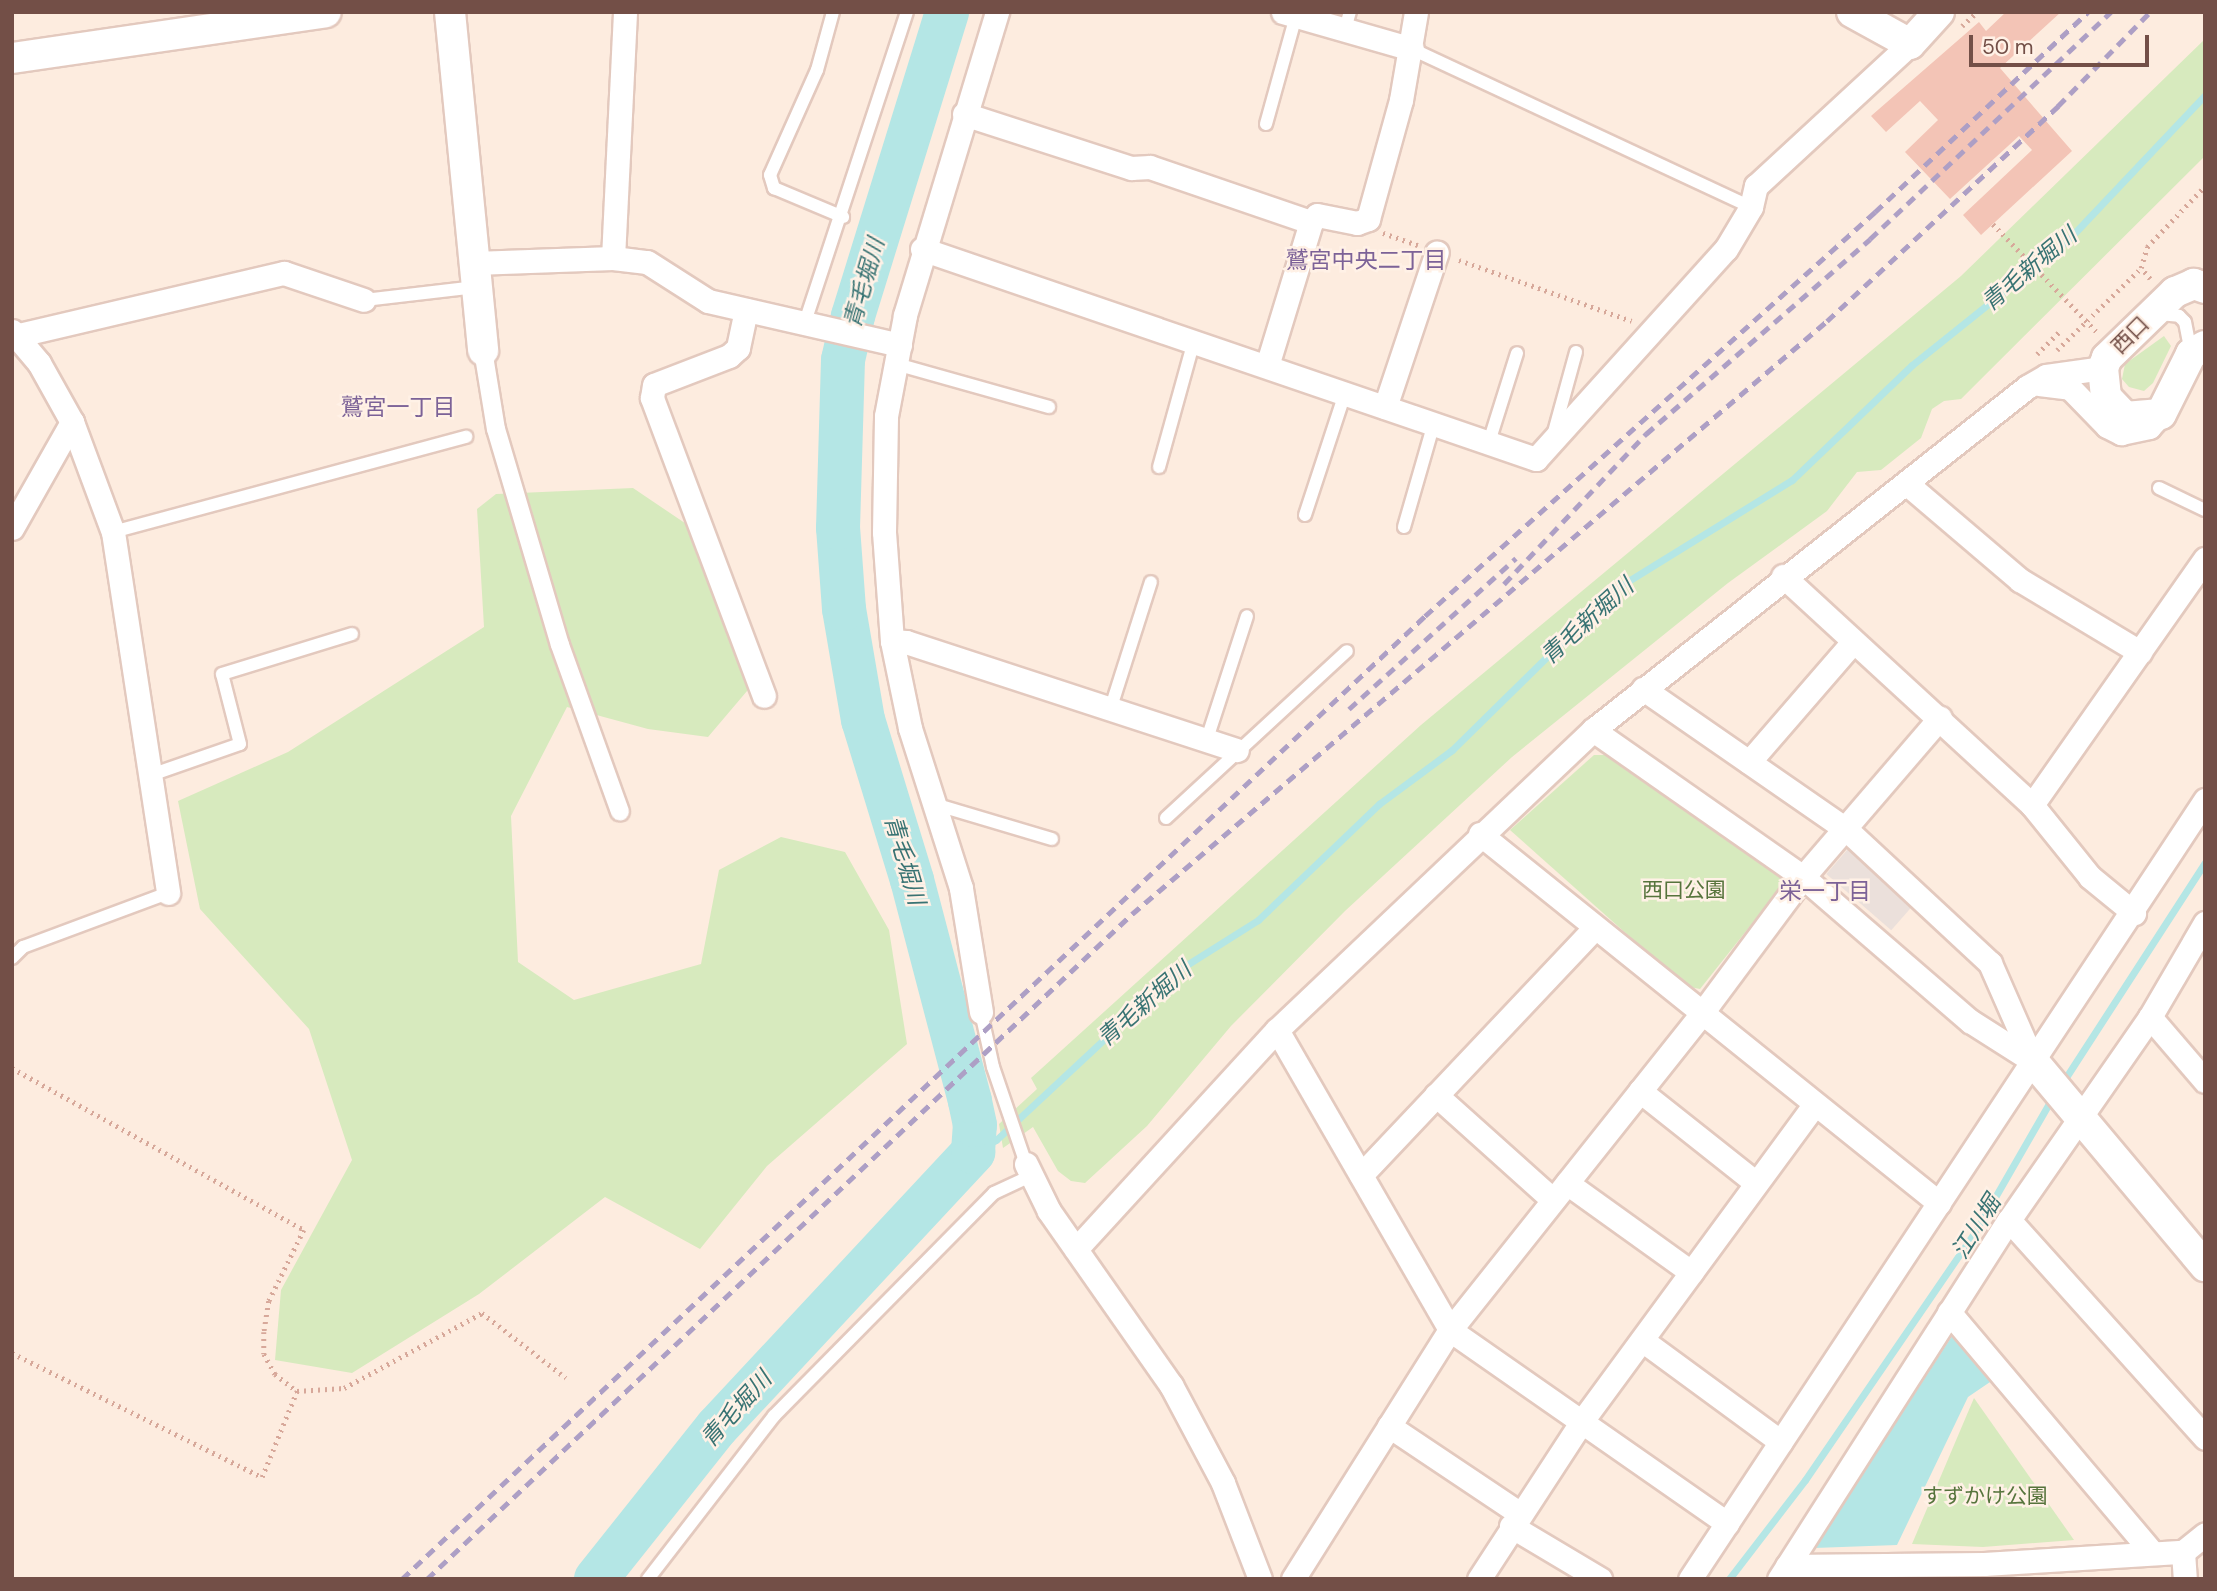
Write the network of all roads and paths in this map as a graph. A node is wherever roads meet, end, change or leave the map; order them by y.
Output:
1 (326, 12) edge
2 (450, 12) edge
3 (625, 12) edge
4 (833, 12) edge
5 (907, 12) edge
6 (996, 12) edge
7 (1416, 12) edge
8 (1940, 13) edge
9 (1289, 14) edge
10 (1872, 15) edge
11 (1348, 21) edge
12 (1910, 44) junction
13 (1412, 49) junction
14 (12, 58) edge
15 (964, 114) junction
16 (1266, 124) dead end
17 (2205, 186) edge
18 (1751, 207) junction
19 (843, 217) junction
20 (1311, 222) junction
21 (1363, 223) junction
22 (1993, 224) dead end
23 (922, 249) junction
24 (1437, 252) junction
25 (613, 258) junction
26 (2141, 268) junction
27 (475, 275) junction
28 (2150, 279) dead end
29 (2205, 288) edge
30 (363, 300) joint
31 (746, 310) junction
32 (2151, 314) junction
33 (2086, 321) junction
34 (811, 323) junction
35 (1656, 330) junction
36 (16, 333) edge
37 (2098, 333) dead end
38 (1194, 341) junction
39 (483, 350) joint
40 (894, 350) junction
41 (2198, 350) edge
42 (1576, 352) dead end
43 (2055, 352) dead end
44 (1517, 353) dead end
45 (1267, 366) junction
46 (2103, 368) junction
47 (2033, 383) junction
48 (1345, 393) junction
49 (1049, 407) dead end
50 (1385, 407) junction
51 (2161, 414) junction
52 (72, 422) junction
53 (1434, 424) junction
54 (466, 437) dead end
55 (1489, 442) junction
56 (1551, 442) junction
57 (1159, 467) dead end
58 (1906, 483) junction
59 (2159, 488) dead end
60 (2205, 510) edge
61 (1306, 515) dead end
62 (1405, 527) dead end
63 (12, 528) edge
64 (113, 532) junction
65 (2205, 559) edge
66 (1783, 576) junction
67 (1151, 582) dead end
68 (1247, 616) dead end
69 (352, 634) dead end
70 (892, 641) junction
71 (1853, 642) junction
72 (1347, 651) dead end
73 (2140, 652) junction
74 (1643, 690) junction
75 (764, 696) dead end
76 (1111, 707) junction
77 (1940, 718) junction
78 (1593, 730) junction
79 (1207, 739) junction
80 (1237, 750) junction
81 (1749, 762) junction
82 (148, 776) junction
83 (2205, 800) edge
84 (934, 804) junction
85 (2032, 805) junction
86 (620, 812) dead end
87 (1166, 818) dead end
88 (1847, 830) junction
89 (1480, 834) junction
90 (1052, 839) dead end
91 (1803, 877) junction
92 (169, 893) joint
93 (2134, 913) junction
94 (2204, 925) edge
95 (1594, 929) junction
96 (12, 958) edge
97 (981, 1012) joint
98 (1702, 1013) junction
99 (2150, 1017) junction
100 (1277, 1030) junction
101 (2033, 1060) junction
102 (12, 1068) edge
103 (2205, 1081) edge
104 (1640, 1091) junction
105 (1436, 1095) junction
106 (1814, 1105) junction
107 (2078, 1117) junction
108 (1026, 1163) junction
109 (1361, 1175) junction
110 (1756, 1184) junction
111 (1560, 1191) junction
112 (1939, 1203) junction
113 (2009, 1220) junction
114 (1076, 1249) junction
115 (2205, 1266) edge
116 (1691, 1272) junction
117 (1949, 1312) junction
118 (1450, 1329) junction
119 (1642, 1340) junction
120 (12, 1353) edge
121 (566, 1378) dead end
122 (297, 1391) junction
123 (1581, 1422) junction
124 (1390, 1426) junction
125 (2205, 1438) edge
126 (1781, 1442) junction
127 (1515, 1519) junction
128 (1727, 1523) junction
129 (2205, 1534) edge
130 (2150, 1550) junction
131 (2183, 1552) junction
132 (2079, 1568) edge
133 (1865, 1571) edge
134 (1985, 1571) edge
135 (1783, 1572) edge
136 (648, 1579) edge
137 (1260, 1579) edge
138 (1293, 1579) edge
139 (1479, 1579) edge
140 (1600, 1579) edge
141 (1690, 1579) edge
142 (2185, 1579) edge

1 - 14 street
2 - 27 street
3 - 25 street
4 - 19 lane
5 - 19 lane
6 - 15 street
7 - 13 street
8 - 12 street
9 - 11 street
9 - 16 lane
10 - 12 street
11 - 13 street
12 - 18 street
13 - 18 lane
13 - 21 street
15 - 20 street
15 - 23 street
17 - 26 path
18 - 35 street
19 - 34 lane
20 - 21 street
20 - 45 street
21 - 24 path
22 - 33 path
23 - 38 street
23 - 40 street
24 - 35 path
24 - 50 street
25 - 27 street
25 - 31 street
26 - 28 path
26 - 33 path
27 - 30 lane
27 - 39 street
29 - 32 street, 西口
30 - 36 street
31 - 34 street
31 - 75 street
32 - 41 lane
32 - 46 street, 西口
33 - 37 path
33 - 43 path
34 - 40 street
35 - 56 street
36 - 52 street
38 - 45 street
38 - 57 lane
39 - 86 street
40 - 49 lane
40 - 70 street
41 - 51 street
42 - 56 lane
44 - 55 lane
45 - 48 street
46 - 47 street
46 - 51 street, 西口
47 - 51 street
47 - 58 street
48 - 50 street
48 - 61 lane
50 - 53 street
52 - 63 street
52 - 64 street
53 - 55 street
53 - 62 lane
54 - 64 lane
55 - 56 street
58 - 66 street
58 - 73 street
59 - 60 lane
64 - 82 street
65 - 73 street
66 - 71 street
66 - 74 street
67 - 76 lane
68 - 79 lane
69 - 82 lane
70 - 76 street
70 - 84 street
71 - 77 street
71 - 81 street
72 - 80 lane
73 - 85 street
74 - 78 street
74 - 81 street
76 - 79 street
77 - 85 street
77 - 88 street
78 - 89 street
78 - 91 street
79 - 80 street
80 - 87 lane
81 - 88 street
82 - 92 street
83 - 93 street
84 - 90 lane
84 - 97 street
85 - 93 street
88 - 91 street
88 - 101 street
89 - 95 street
89 - 100 street
91 - 98 street
91 - 101 street
92 - 96 lane
93 - 101 street
94 - 99 street
95 - 98 street
95 - 105 street
97 - 108 lane
98 - 104 street
98 - 106 street
99 - 103 street
99 - 107 street
100 - 109 street
100 - 114 street
101 - 107 street
101 - 112 street
102 - 122 path
104 - 110 street
104 - 111 street
105 - 109 street
105 - 111 street
106 - 110 street
106 - 112 street
107 - 113 street
107 - 115 street
108 - 114 street
108 - 136 lane
109 - 118 street
110 - 116 street
111 - 116 street
111 - 118 street
112 - 126 street
113 - 117 street
113 - 125 street
114 - 137 street
116 - 119 street
117 - 130 street
117 - 135 street
118 - 123 street
118 - 124 street
119 - 123 street
119 - 126 street
120 - 122 path
121 - 122 path
123 - 127 street
123 - 128 street
124 - 127 street
124 - 138 street
126 - 128 street
127 - 139 street
127 - 140 street
128 - 141 street
129 - 131 street
130 - 131 street
130 - 132 street
131 - 142 street
132 - 134 street
133 - 134 street
133 - 135 street

